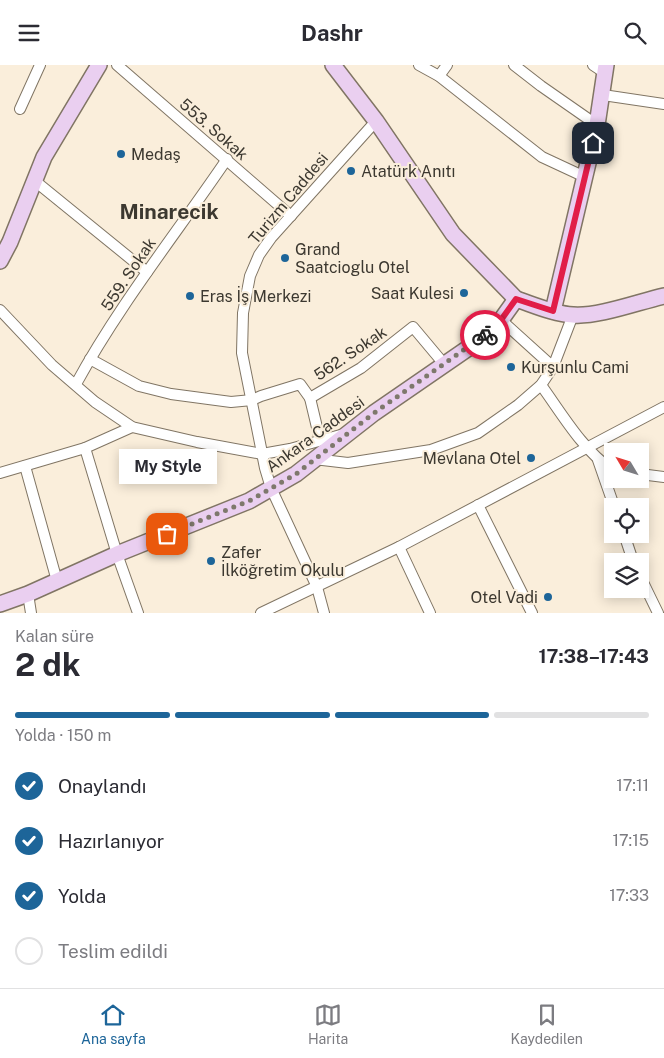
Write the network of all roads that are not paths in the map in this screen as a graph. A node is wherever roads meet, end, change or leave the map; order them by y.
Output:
1 (40, 65) edge
2 (99, 65) edge
3 (117, 65) edge
4 (333, 65) edge
5 (419, 65) edge
6 (447, 65) edge
7 (514, 65) edge
8 (602, 68) edge
9 (439, 76) junction
10 (603, 95) junction
11 (664, 104) edge
12 (20, 109) dead end
13 (376, 121) junction
14 (597, 125) junction
15 (226, 159) junction
16 (585, 177) junction
17 (35, 181) junction
18 (291, 216) junction
19 (0, 261) edge
20 (147, 271) junction
21 (664, 295) edge
22 (516, 299) junction
23 (0, 310) edge
24 (553, 311) junction
25 (573, 315) junction
26 (501, 320) junction
27 (90, 359) junction
28 (444, 364) junction
29 (553, 367) junction
30 (76, 384) junction
31 (541, 385) junction
32 (310, 398) junction
33 (252, 400) junction
34 (664, 407) edge
35 (132, 427) junction
36 (350, 432) junction
37 (320, 440) junction
38 (587, 447) junction
39 (85, 448) junction
40 (262, 454) junction
41 (314, 459) junction
42 (598, 460) junction
43 (604, 464) edge
44 (25, 466) junction
45 (0, 473) edge
46 (649, 475) edge
47 (664, 477) edge
48 (271, 487) junction
49 (611, 498) edge
50 (478, 505) junction
51 (399, 547) junction
52 (117, 554) junction
53 (57, 581) junction
54 (317, 587) junction
55 (28, 594) junction
56 (649, 594) edge
57 (0, 604) edge
58 (31, 613) edge
59 (138, 613) edge
60 (261, 613) edge
61 (324, 613) edge
62 (430, 613) edge
63 (532, 613) edge
64 (658, 613) edge

1 - 12 street
2 - 17 street
3 - 15 street, 553. Sokak
4 - 13 street
5 - 9 street
6 - 9 street
7 - 14 street
8 - 10 street
9 - 16 street
10 - 11 street
10 - 14 street
13 - 18 street, Turizm Caddesi
13 - 22 street
14 - 16 street
15 - 18 street, 553. Sokak
15 - 20 street, 559. Sokak
16 - 24 street
17 - 19 street
17 - 20 street
18 - 33 street, Turizm Caddesi
20 - 27 street, 559. Sokak
21 - 25 street
22 - 24 street
22 - 26 street, Ankara Caddesi
23 - 30 street
24 - 25 street
25 - 29 street
26 - 28 street, Ankara Caddesi
26 - 29 street
27 - 30 street, 559. Sokak
27 - 33 street
28 - 32 street, 562. Sokak
28 - 36 street, Ankara Caddesi
29 - 31 street
30 - 35 street
31 - 38 street
31 - 41 street
32 - 33 street, 562. Sokak
32 - 37 street
33 - 40 street, Turizm Caddesi
34 - 38 street
35 - 39 street
35 - 40 street
36 - 37 street
36 - 41 street, Ankara Caddesi
37 - 40 street
38 - 42 street
38 - 50 street
39 - 44 street
39 - 52 street
40 - 48 street, Turizm Caddesi
41 - 48 street, Ankara Caddesi
42 - 43 street
42 - 49 street
44 - 45 street
44 - 53 street
46 - 47 street
48 - 52 street, Ankara Caddesi
48 - 54 street, Turizm Caddesi
50 - 51 street
50 - 63 street
51 - 54 street
51 - 62 street
52 - 53 street, Ankara Caddesi
52 - 59 street
53 - 55 street, Ankara Caddesi
54 - 60 street
54 - 61 street, Turizm Caddesi
55 - 57 street, Ankara Caddesi
55 - 58 street
56 - 64 street

